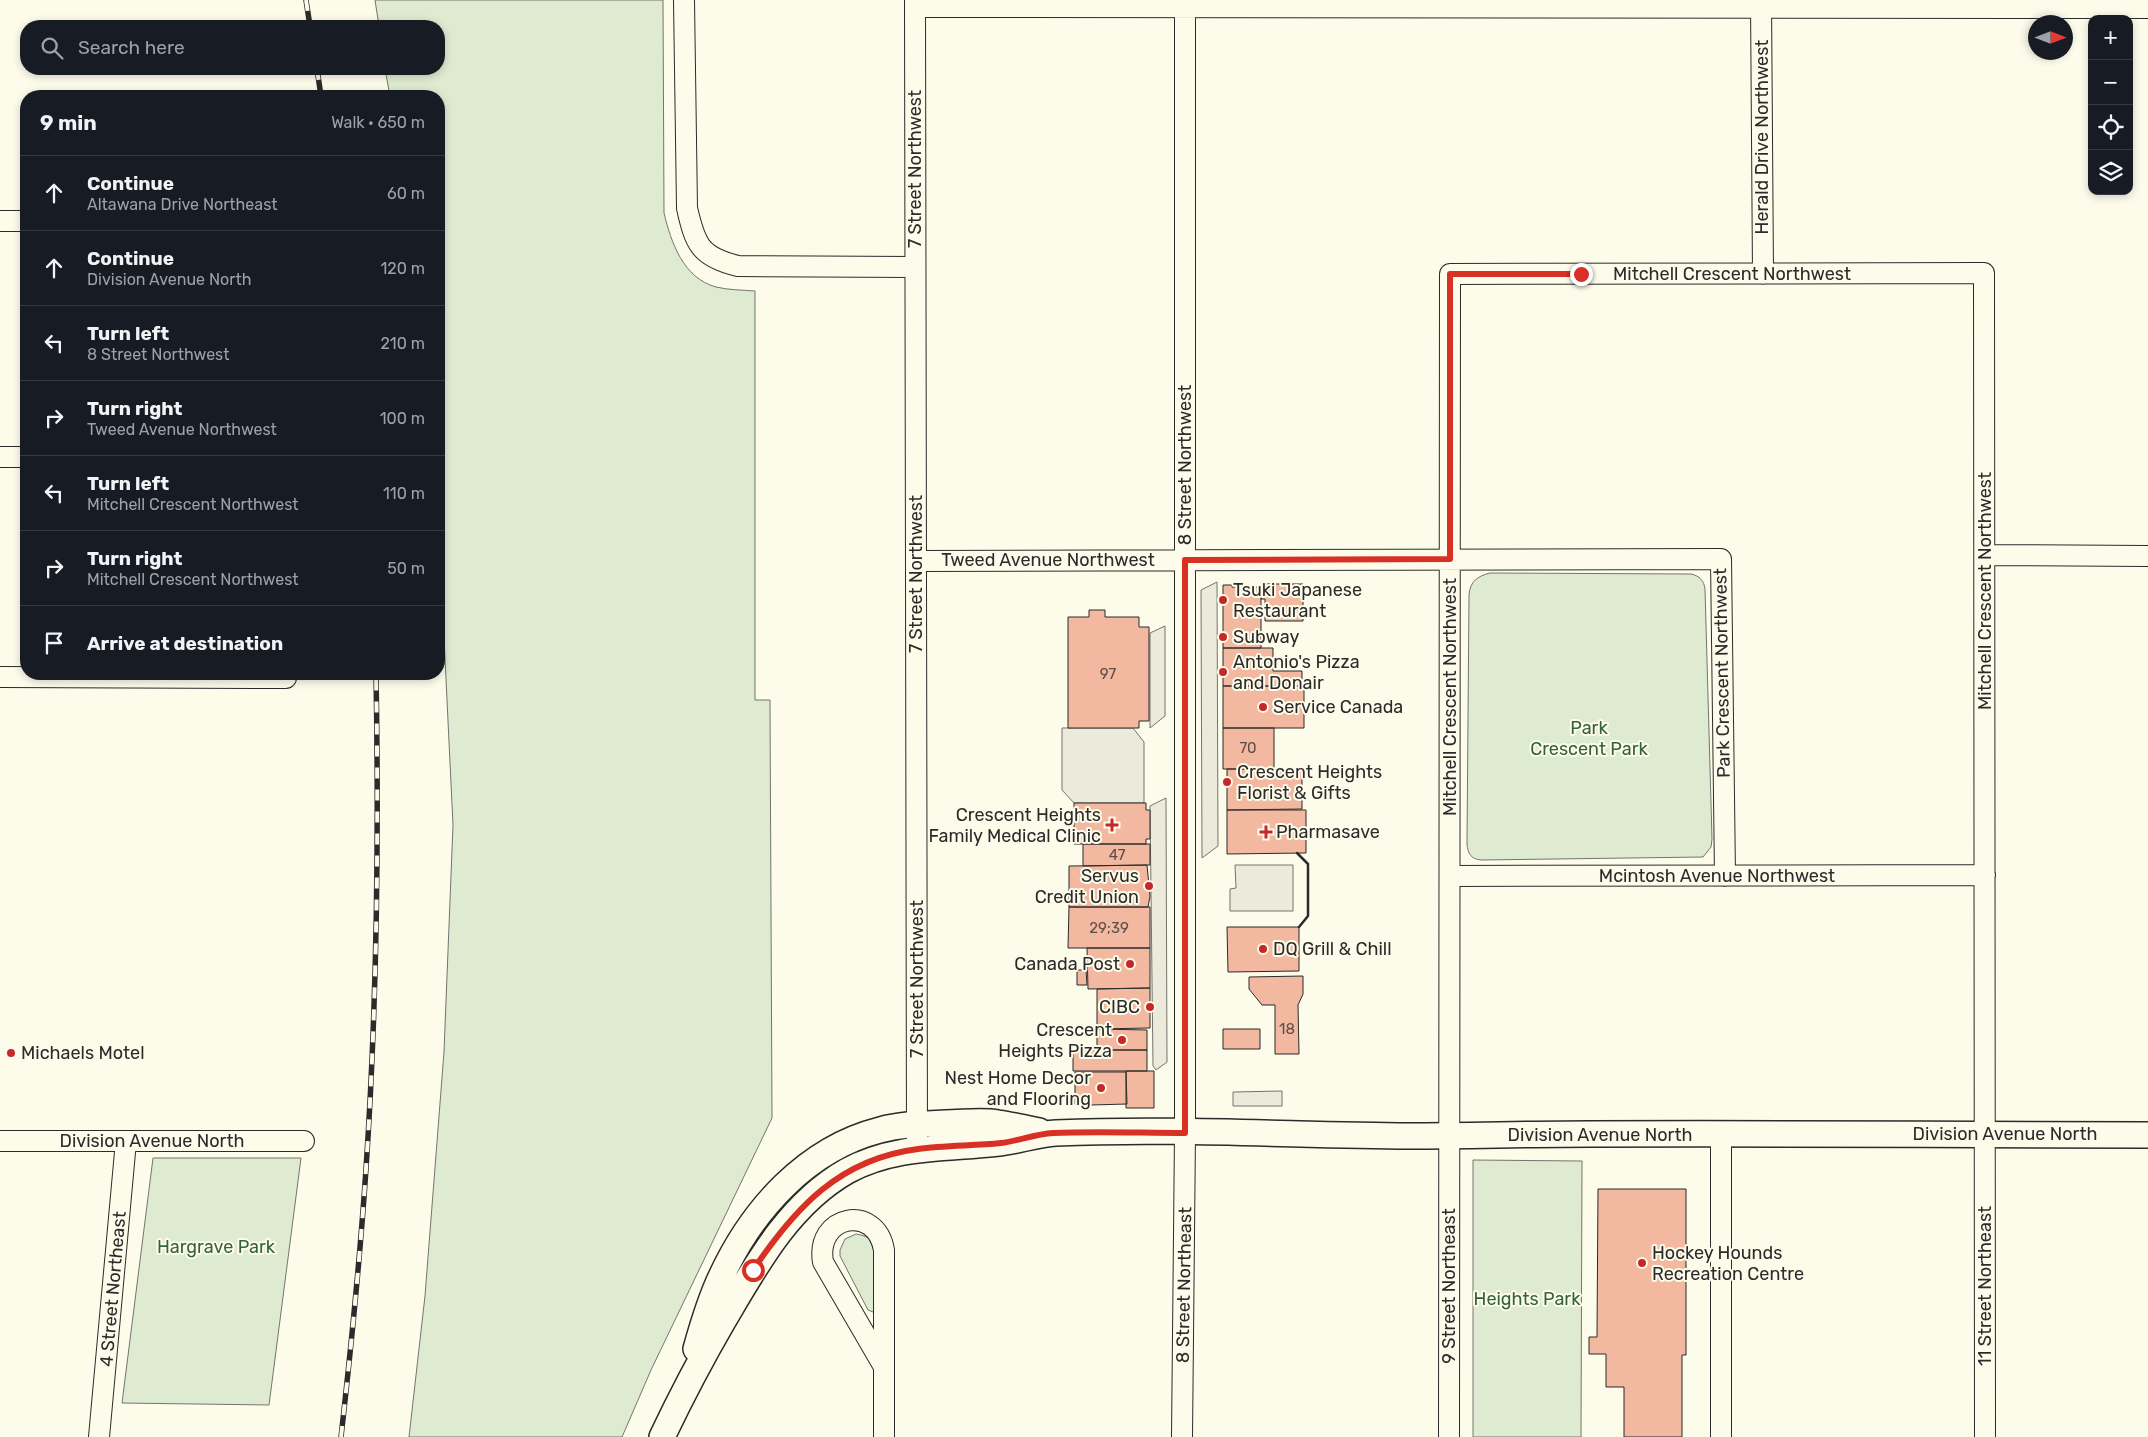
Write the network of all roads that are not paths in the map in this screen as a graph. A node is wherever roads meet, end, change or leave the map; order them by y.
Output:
1 (684, 0) edge
2 (915, 4) edge
3 (1761, 4) edge
4 (1185, 6) junction
5 (2148, 8) edge
6 (0, 221) edge
7 (20, 221) edge
8 (916, 268) junction
9 (1763, 274) junction
10 (0, 456) edge
11 (20, 457) edge
12 (1985, 555) junction
13 (2148, 556) edge
14 (1450, 559) junction
15 (1185, 560) junction
16 (916, 561) junction
17 (0, 677) edge
18 (20, 677) edge
19 (1985, 875) junction
20 (1450, 876) junction
21 (1725, 876) junction
22 (918, 1124) junction
23 (1051, 1133) junction
24 (1185, 1133) junction
25 (1721, 1134) junction
26 (1985, 1134) junction
27 (2148, 1134) edge
28 (1450, 1136) junction
29 (0, 1141) edge
30 (126, 1141) junction
31 (304, 1141) dead end
32 (917, 1149) junction
33 (884, 1367) junction
34 (685, 1388) junction
35 (99, 1437) edge
36 (662, 1437) edge
37 (884, 1437) edge
38 (1182, 1437) edge
39 (1449, 1437) edge
40 (1720, 1437) edge
41 (1985, 1437) edge

1 - 8 street
2 - 4 street
2 - 8 street, 7 Street Northwest
3 - 4 street
3 - 5 street
3 - 9 street, Herald Drive Northwest
4 - 15 street, 8 Street Northwest
6 - 7 street
8 - 16 street, 7 Street Northwest
9 - 12 street, Mitchell Crescent Northwest
9 - 14 street, Mitchell Crescent Northwest
10 - 11 street
12 - 13 street
12 - 19 street, Mitchell Crescent Northwest
14 - 15 street, Tweed Avenue Northwest
14 - 20 street, Mitchell Crescent Northwest
14 - 21 street, Park Crescent Northwest
15 - 16 street, Tweed Avenue Northwest
15 - 24 street, 8 Street Northwest
16 - 22 street, 7 Street Northwest
17 - 18 street
19 - 21 street, Mcintosh Avenue Northwest
19 - 26 street, Mitchell Crescent Northwest
20 - 21 street, Mcintosh Avenue Northwest
20 - 28 street, Mitchell Crescent Northwest
22 - 23 main road, Division Avenue North
22 - 32 street, 7 Street Northwest
22 - 34 main road, Division Avenue North
23 - 24 main road, Division Avenue North
23 - 32 main road, Division Avenue North
24 - 28 main road, Division Avenue North
24 - 38 street, 8 Street Northeast
25 - 26 main road, Division Avenue North
25 - 28 main road, Division Avenue North
25 - 40 street
26 - 27 main road, Division Avenue North
26 - 41 street, 11 Street Northeast
28 - 39 street, 9 Street Northeast
29 - 30 street, Division Avenue North
30 - 31 street, Division Avenue North
30 - 35 street, 4 Street Northeast
32 - 34 main road, Division Avenue North
33 - 33 street
33 - 37 street
34 - 36 main road

